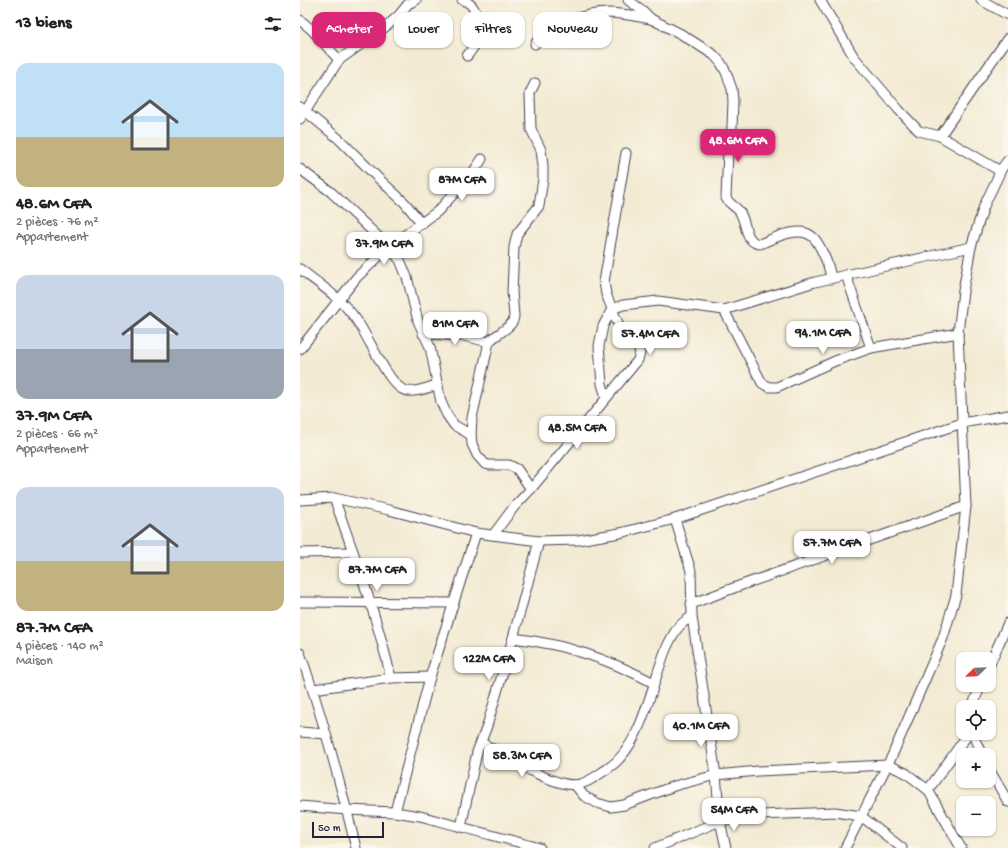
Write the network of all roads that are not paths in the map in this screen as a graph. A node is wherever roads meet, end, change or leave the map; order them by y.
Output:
1 (416, 0) edge
2 (628, 0) edge
3 (820, 0) edge
4 (981, 0) edge
5 (466, 1) edge
6 (407, 2) edge
7 (612, 13) edge
8 (1008, 15) edge
9 (651, 19) junction
10 (300, 20) edge
11 (1008, 38) edge
12 (467, 56) dead end
13 (339, 60) junction
14 (535, 83) dead end
15 (302, 109) edge
16 (300, 119) edge
17 (940, 136) junction
18 (626, 153) dead end
19 (482, 160) dead end
20 (1008, 160) edge
21 (300, 169) edge
22 (1000, 171) junction
23 (422, 224) junction
24 (389, 247) junction
25 (971, 247) junction
26 (300, 269) edge
27 (846, 276) junction
28 (831, 279) junction
29 (338, 300) junction
30 (612, 309) junction
31 (724, 310) junction
32 (958, 333) junction
33 (423, 334) junction
34 (489, 342) junction
35 (872, 348) junction
36 (300, 349) edge
37 (438, 385) junction
38 (606, 397) junction
39 (1008, 415) edge
40 (962, 423) junction
41 (471, 435) junction
42 (531, 488) junction
43 (334, 498) junction
44 (300, 500) edge
45 (966, 506) junction
46 (675, 519) junction
47 (476, 533) junction
48 (493, 535) junction
49 (539, 541) junction
50 (300, 552) edge
51 (353, 552) junction
52 (300, 602) edge
53 (369, 602) junction
54 (454, 603) junction
55 (691, 604) junction
56 (692, 617) junction
57 (1008, 623) edge
58 (513, 638) junction
59 (995, 652) edge
60 (300, 653) edge
61 (430, 677) junction
62 (391, 678) junction
63 (654, 683) junction
64 (313, 689) junction
65 (300, 732) edge
66 (326, 734) junction
67 (964, 740) edge
68 (482, 742) junction
69 (888, 765) junction
70 (716, 775) junction
71 (996, 781) edge
72 (575, 785) junction
73 (928, 790) junction
74 (1008, 802) edge
75 (300, 806) edge
76 (347, 810) junction
77 (395, 812) junction
78 (861, 816) junction
79 (720, 821) junction
80 (461, 827) junction
81 (356, 848) edge
82 (540, 848) edge
83 (655, 848) edge
84 (726, 848) edge
85 (844, 848) edge
86 (902, 848) edge
87 (961, 848) edge

1 - 6 street
2 - 9 street
3 - 17 street
4 - 8 street
5 - 12 street
6 - 13 street
7 - 9 street
9 - 28 street
10 - 13 street
11 - 17 street
13 - 15 street
14 - 34 street
15 - 16 street
15 - 23 street
17 - 22 street
18 - 30 street
19 - 23 street
20 - 22 street
21 - 24 street
22 - 25 street
23 - 24 street
24 - 29 street
24 - 33 street
25 - 27 street
25 - 32 street
26 - 29 street
27 - 28 street
27 - 35 street
28 - 31 street
29 - 36 street
29 - 37 street
30 - 31 street
30 - 38 street
30 - 38 street
31 - 35 street
32 - 35 street
32 - 40 street
33 - 34 street
33 - 37 street
34 - 41 street
37 - 41 street
38 - 42 street
39 - 40 street
40 - 45 street
40 - 46 street
41 - 42 street
42 - 48 street
43 - 44 street
43 - 47 street
43 - 51 street
45 - 55 street
45 - 69 street
46 - 49 street
46 - 55 street
47 - 48 street
47 - 54 street
48 - 49 street
49 - 58 street
50 - 51 street
51 - 53 street
52 - 53 street
53 - 54 street
53 - 62 street
54 - 61 street
55 - 56 street
56 - 63 street
56 - 70 street
57 - 59 street
58 - 63 street
58 - 68 street
60 - 64 street
61 - 62 street
61 - 77 street
62 - 64 street
63 - 72 street
64 - 66 street
65 - 66 street
66 - 76 street
67 - 73 street
68 - 72 street
68 - 80 street
69 - 70 street
69 - 73 street
69 - 78 street
70 - 72 street
70 - 79 street
71 - 74 street
73 - 87 street
75 - 76 street
76 - 77 street
76 - 81 street
77 - 80 street
78 - 79 street
78 - 85 street
78 - 86 street
79 - 83 street
79 - 84 street
80 - 82 street

